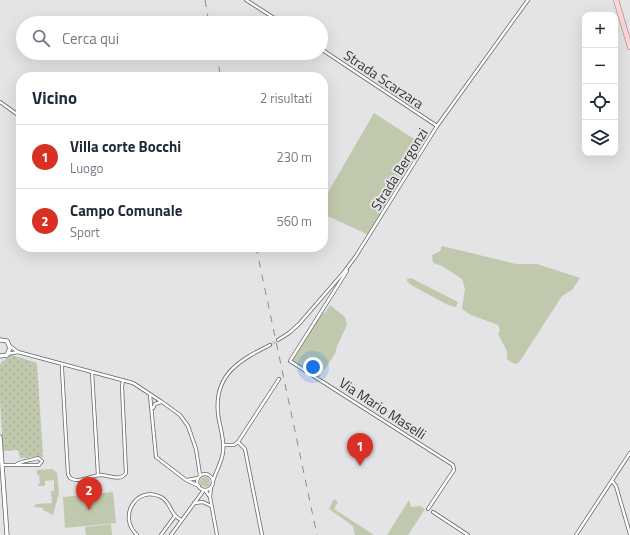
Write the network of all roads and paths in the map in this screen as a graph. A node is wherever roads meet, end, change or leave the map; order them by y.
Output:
1 (246, 0) edge
2 (528, 0) edge
3 (616, 0) edge
4 (271, 16) edge
5 (630, 47) edge
6 (328, 54) edge
7 (0, 102) edge
8 (16, 113) edge
9 (437, 126) junction
10 (352, 262) junction
11 (318, 302) junction
12 (323, 308) junction
13 (1, 339) edge
14 (278, 340) tunnel mouth
15 (270, 345) tunnel mouth
16 (10, 346) junction
17 (18, 352) junction
18 (3, 356) edge
19 (62, 364) junction
20 (92, 372) junction
21 (279, 379) dead end
22 (123, 380) junction
23 (150, 394) junction
24 (162, 402) junction
25 (152, 410) junction
26 (0, 437) edge
27 (238, 442) junction
28 (224, 445) junction
29 (630, 453) edge
30 (17, 464) junction
31 (2, 465) junction
32 (200, 468) junction
33 (217, 472) junction
34 (208, 475) junction
35 (98, 476) junction
36 (200, 476) junction
37 (186, 480) junction
38 (213, 481) junction
39 (612, 481) junction
40 (211, 486) junction
41 (199, 487) junction
42 (204, 490) junction
43 (2, 492) edge
44 (200, 495) junction
45 (210, 497) junction
46 (194, 503) junction
47 (212, 506) junction
48 (428, 508) dead end
49 (433, 512) dead end
50 (175, 516) junction
51 (181, 520) junction
52 (630, 534) edge
53 (7, 535) edge
54 (136, 535) edge
55 (161, 535) edge
56 (170, 535) edge
57 (217, 535) edge
58 (262, 535) edge
59 (468, 535) edge
60 (576, 535) edge

1 - 4 street
2 - 9 street, Strada Bergonzi
3 - 5 main road
6 - 9 street, Strada Scarzara
7 - 8 street
9 - 10 street, Strada Bergonzi
10 - 11 street, Strada Bergonzi
10 - 12 street, Via Mario Maselli
11 - 12 street
11 - 14 street, Strada Bergonzi
12 - 48 street, Via Mario Maselli
13 - 16 street
15 - 28 street
16 - 17 street
16 - 18 street
17 - 18 street
17 - 19 street
19 - 20 street
19 - 35 street
20 - 22 street
20 - 35 street
21 - 27 street
22 - 23 street
22 - 35 street
23 - 24 street
23 - 25 street
24 - 25 street
24 - 32 street
25 - 37 street
26 - 31 street
27 - 28 street
27 - 58 street
28 - 33 street
29 - 39 street
30 - 30 street
30 - 31 street
31 - 43 street
32 - 34 street
32 - 36 street
33 - 34 street
33 - 38 street
34 - 36 street
34 - 38 street
36 - 37 street
36 - 41 street
37 - 41 street
38 - 40 street
39 - 52 street
39 - 60 street
40 - 42 street
40 - 45 street
41 - 42 street
41 - 44 street
42 - 44 street
42 - 45 street
43 - 53 street
44 - 46 street
45 - 47 street
46 - 47 street
46 - 51 street
47 - 57 street
49 - 59 street
50 - 51 street
50 - 54 street
50 - 55 street
51 - 56 street

